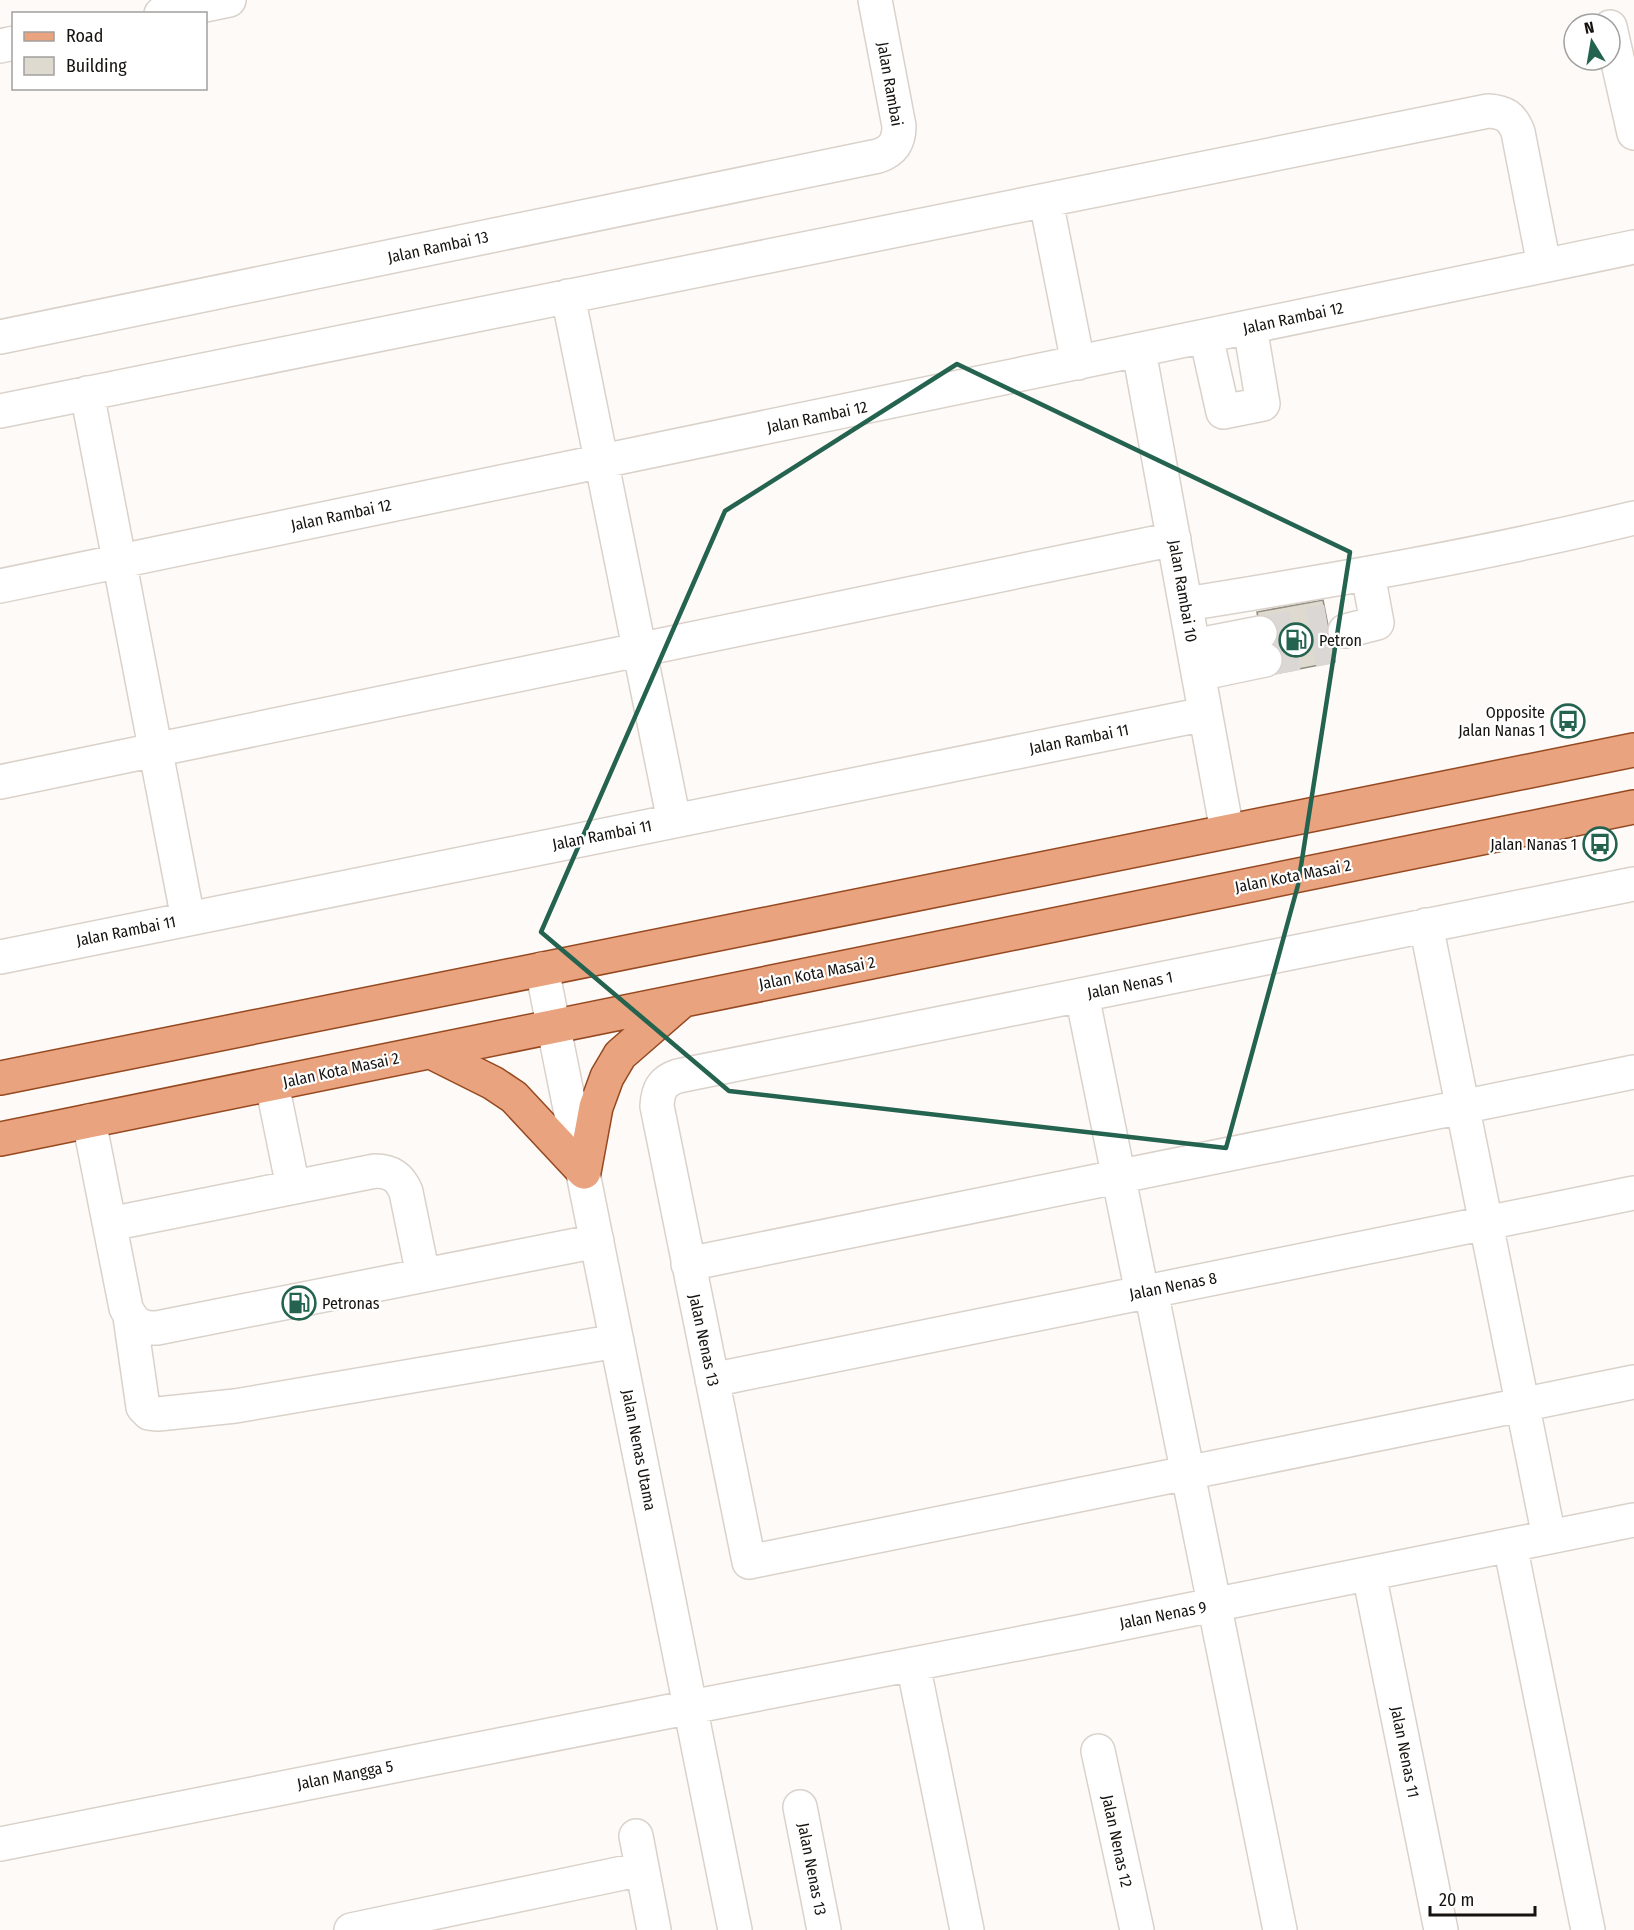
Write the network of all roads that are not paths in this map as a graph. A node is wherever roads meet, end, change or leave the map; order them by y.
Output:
1 (229, 0) edge
2 (875, 0) edge
3 (171, 12) edge
4 (1620, 72) edge
5 (1634, 133) edge
6 (876, 157) joint
7 (1046, 201) junction
8 (1634, 247) edge
9 (1544, 265) junction
10 (568, 296) junction
11 (1250, 327) junction
12 (1206, 336) junction
13 (0, 337) edge
14 (1139, 351) junction
15 (1078, 363) junction
16 (87, 393) junction
17 (0, 411) edge
18 (600, 462) junction
19 (1634, 518) edge
20 (1173, 538) junction
21 (119, 561) junction
22 (1368, 574) junction
23 (0, 586) edge
24 (1186, 604) junction
25 (1334, 633) tunnel mouth
26 (1263, 646) tunnel mouth
27 (638, 649) junction
28 (1196, 660) junction
29 (1205, 714) junction
30 (155, 750) junction
31 (1634, 750) edge
32 (0, 782) edge
33 (1634, 807) edge
34 (674, 821) junction
35 (1227, 831) junction
36 (1634, 884) edge
37 (188, 919) junction
38 (1426, 925) junction
39 (0, 957) edge
40 (543, 969) junction
41 (1082, 995) junction
42 (684, 1000) junction
43 (554, 1026) junction
44 (431, 1052) junction
45 (1634, 1072) edge
46 (0, 1078) edge
47 (272, 1084) junction
48 (1463, 1107) junction
49 (659, 1118) joint
50 (89, 1121) junction
51 (0, 1139) edge
52 (584, 1172) junction
53 (1118, 1176) junction
54 (293, 1188) junction
55 (1634, 1193) edge
56 (1486, 1223) junction
57 (110, 1224) junction
58 (597, 1241) junction
59 (688, 1264) junction
60 (423, 1275) junction
61 (1146, 1292) junction
62 (130, 1317) junction
63 (617, 1341) junction
64 (712, 1380) junction
65 (1634, 1382) edge
66 (1522, 1405) junction
67 (1187, 1473) junction
68 (1634, 1520) edge
69 (1549, 1537) junction
70 (1510, 1545) junction
71 (1369, 1574) junction
72 (1214, 1605) junction
73 (913, 1664) junction
74 (691, 1707) junction
75 (1098, 1751) dead end
76 (800, 1807) dead end
77 (636, 1836) dead end
78 (0, 1844) edge
79 (642, 1869) junction
80 (351, 1930) edge
81 (654, 1930) edge
82 (735, 1930) edge
83 (824, 1930) edge
84 (967, 1930) edge
85 (1137, 1930) edge
86 (1280, 1930) edge
87 (1441, 1930) edge
88 (1588, 1930) edge

1 - 3 street
2 - 6 street, Jalan Rambai
4 - 5 street
6 - 13 street, Jalan Rambai 13
7 - 9 street
7 - 10 street
7 - 15 street
8 - 9 street, Jalan Rambai 12
9 - 11 street, Jalan Rambai 12
10 - 16 street
10 - 18 street
11 - 12 street, Jalan Rambai 12
11 - 12 street
12 - 14 street, Jalan Rambai 12
14 - 15 street, Jalan Rambai 12
14 - 20 street, Jalan Rambai 10
15 - 18 street, Jalan Rambai 12
16 - 17 street
16 - 21 street
18 - 21 street, Jalan Rambai 12
18 - 27 street
19 - 22 street
20 - 24 street, Jalan Rambai 10
20 - 27 street
21 - 23 street, Jalan Rambai 12
21 - 30 street
22 - 24 street
22 - 25 street
24 - 28 street, Jalan Rambai 10
26 - 28 street
27 - 30 street
27 - 34 street
28 - 29 street, Jalan Rambai 10
29 - 34 street, Jalan Rambai 11
29 - 35 street, Jalan Rambai 10
30 - 32 street
30 - 37 street
31 - 35 main road
33 - 42 main road, Jalan Kota Masai 2
34 - 37 street, Jalan Rambai 11
35 - 40 main road
36 - 38 street, Jalan Nenas 1
37 - 39 street, Jalan Rambai 11
38 - 41 street, Jalan Nenas 1
38 - 48 street
40 - 43 street, Jalan Nenas Utama
40 - 46 main road
41 - 49 street, Jalan Nenas 1
41 - 53 street
42 - 43 main road, Jalan Kota Masai 2
42 - 52 main road
43 - 44 main road, Jalan Kota Masai 2
43 - 52 street, Jalan Nenas Utama
44 - 47 main road, Jalan Kota Masai 2
44 - 52 main road
45 - 48 street
47 - 50 main road, Jalan Kota Masai 2
47 - 54 street
48 - 53 street
48 - 56 street
49 - 59 street, Jalan Nenas 13
50 - 51 main road, Jalan Kota Masai 2
50 - 57 street
52 - 58 street, Jalan Nenas Utama
53 - 59 street
53 - 61 street
54 - 57 street
54 - 60 street
55 - 56 street, Jalan Nenas 8
56 - 61 street, Jalan Nenas 8
56 - 66 street
57 - 62 street
58 - 60 street
58 - 63 street, Jalan Nenas Utama
59 - 64 street, Jalan Nenas 13
60 - 62 street
61 - 64 street, Jalan Nenas 8
61 - 67 street
62 - 63 street
63 - 74 street, Jalan Nenas Utama
64 - 67 street, Jalan Nenas 13
65 - 66 street
66 - 67 street
66 - 69 street
67 - 72 street
68 - 69 street, Jalan Nenas 9
69 - 70 street, Jalan Nenas 9
70 - 71 street, Jalan Nenas 9
70 - 88 street
71 - 72 street, Jalan Nenas 9
71 - 87 street, Jalan Nenas 11
72 - 73 street, Jalan Nenas 9
72 - 86 street
73 - 74 street, Jalan Nenas 9
73 - 84 street
74 - 78 street, Jalan Mangga 5
74 - 82 street, Jalan Nenas Utama
75 - 85 street, Jalan Nenas 12
76 - 83 street, Jalan Nenas 13
77 - 79 street
79 - 80 street
79 - 81 street

